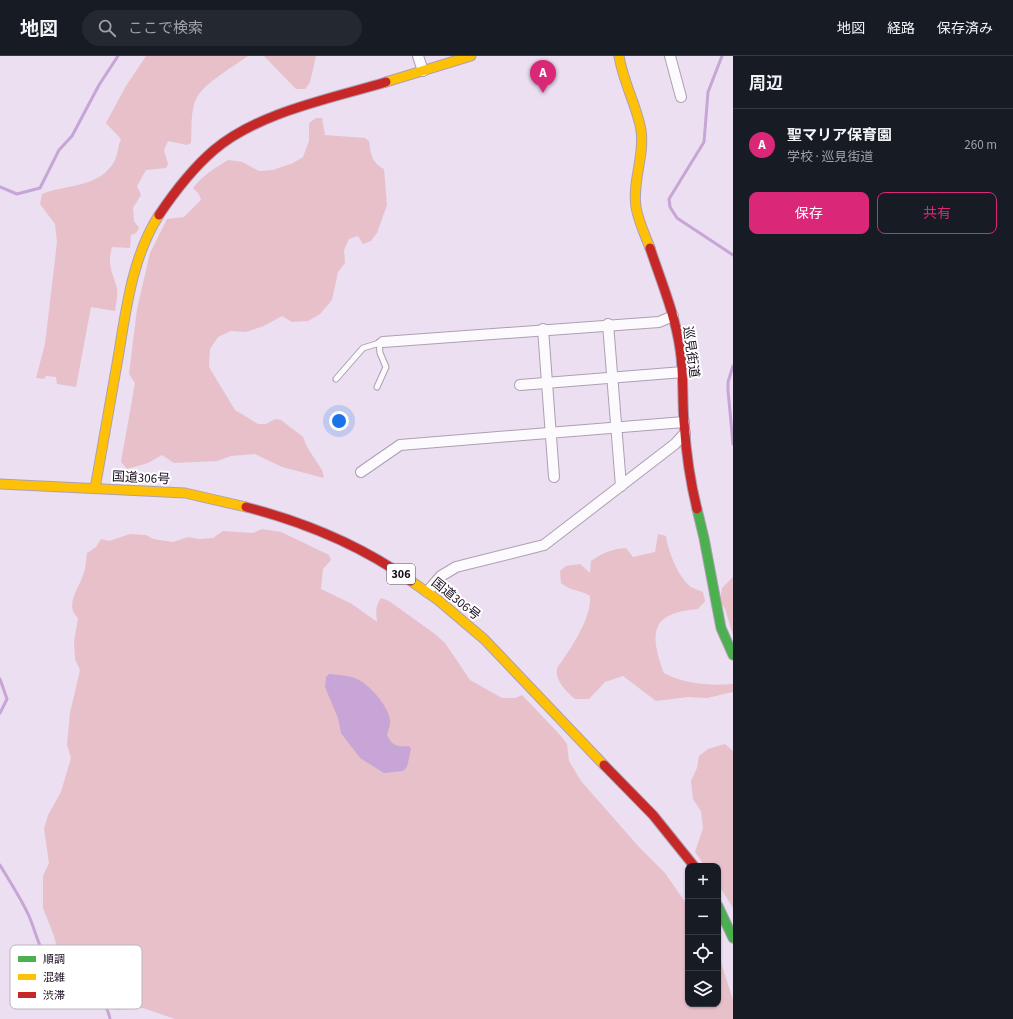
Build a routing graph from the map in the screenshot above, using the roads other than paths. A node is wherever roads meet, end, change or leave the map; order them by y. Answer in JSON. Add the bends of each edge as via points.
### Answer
{"nodes":[{"id":1,"x":418,"y":56,"type":"edge"},
{"id":2,"x":471,"y":56,"type":"edge"},
{"id":3,"x":619,"y":56,"type":"edge"},
{"id":4,"x":670,"y":56,"type":"edge"},
{"id":5,"x":452,"y":59,"type":"edge"},
{"id":6,"x":423,"y":71,"type":"junction"},
{"id":7,"x":682,"y":97,"type":"dead end"},
{"id":8,"x":673,"y":316,"type":"junction"},
{"id":9,"x":608,"y":324,"type":"junction"},
{"id":10,"x":543,"y":329,"type":"junction"},
{"id":11,"x":381,"y":342,"type":"junction"},
{"id":12,"x":683,"y":372,"type":"junction"},
{"id":13,"x":612,"y":377,"type":"junction"},
{"id":14,"x":336,"y":379,"type":"dead end"},
{"id":15,"x":547,"y":382,"type":"junction"},
{"id":16,"x":520,"y":385,"type":"dead end"},
{"id":17,"x":377,"y":387,"type":"dead end"},
{"id":18,"x":684,"y":422,"type":"junction"},
{"id":19,"x":616,"y":428,"type":"junction"},
{"id":20,"x":551,"y":433,"type":"junction"},
{"id":21,"x":686,"y":433,"type":"junction"},
{"id":22,"x":361,"y":472,"type":"dead end"},
{"id":23,"x":554,"y":477,"type":"dead end"},
{"id":24,"x":1,"y":484,"type":"edge"},
{"id":25,"x":621,"y":486,"type":"junction"},
{"id":26,"x":95,"y":488,"type":"junction"},
{"id":27,"x":427,"y":592,"type":"junction"},
{"id":28,"x":733,"y":655,"type":"edge"},
{"id":29,"x":692,"y":863,"type":"edge"},
{"id":30,"x":721,"y":912,"type":"edge"},
{"id":31,"x":733,"y":938,"type":"edge"}],
"edges":[{"from":1,"to":6,"type":"street"},
{"from":2,"to":5,"type":"main road"},
{"from":3,"to":8,"type":"main road","name":"巡見街道","via":[[621,70],[641,129],[642,153],[636,207]]},
{"from":4,"to":7,"type":"street"},
{"from":5,"to":6,"type":"main road"},
{"from":6,"to":26,"type":"main road","via":[[261,122],[214,150],[180,184],[151,228],[135,271]]},
{"from":8,"to":9,"type":"street","via":[[659,322]]},
{"from":8,"to":12,"type":"main road","name":"巡見街道"},
{"from":9,"to":10,"type":"street"},
{"from":9,"to":13,"type":"street"},
{"from":10,"to":11,"type":"street"},
{"from":10,"to":15,"type":"street"},
{"from":11,"to":14,"type":"lane","via":[[363,348]]},
{"from":11,"to":17,"type":"lane","via":[[380,353],[386,367]]},
{"from":12,"to":13,"type":"street"},
{"from":12,"to":18,"type":"main road","name":"巡見街道"},
{"from":13,"to":15,"type":"street"},
{"from":13,"to":19,"type":"street"},
{"from":15,"to":16,"type":"street"},
{"from":15,"to":20,"type":"street"},
{"from":18,"to":19,"type":"street"},
{"from":18,"to":21,"type":"main road","name":"巡見街道"},
{"from":19,"to":20,"type":"street"},
{"from":19,"to":25,"type":"street"},
{"from":20,"to":22,"type":"street","via":[[400,445]]},
{"from":20,"to":23,"type":"street"},
{"from":21,"to":25,"type":"street"},
{"from":21,"to":28,"type":"main road","name":"巡見街道","via":[[691,487],[704,538],[718,616]]},
{"from":24,"to":26,"type":"main road","name":"国道306号","number":"306"},
{"from":25,"to":27,"type":"street","via":[[544,545],[456,568],[441,576]]},
{"from":26,"to":27,"type":"main road","name":"国道306号","number":"306","via":[[185,493],[270,512],[335,537],[378,560]]},
{"from":27,"to":29,"type":"main road","name":"国道306号","number":"306","via":[[492,647],[665,829]]},
{"from":30,"to":31,"type":"main road"}]}
